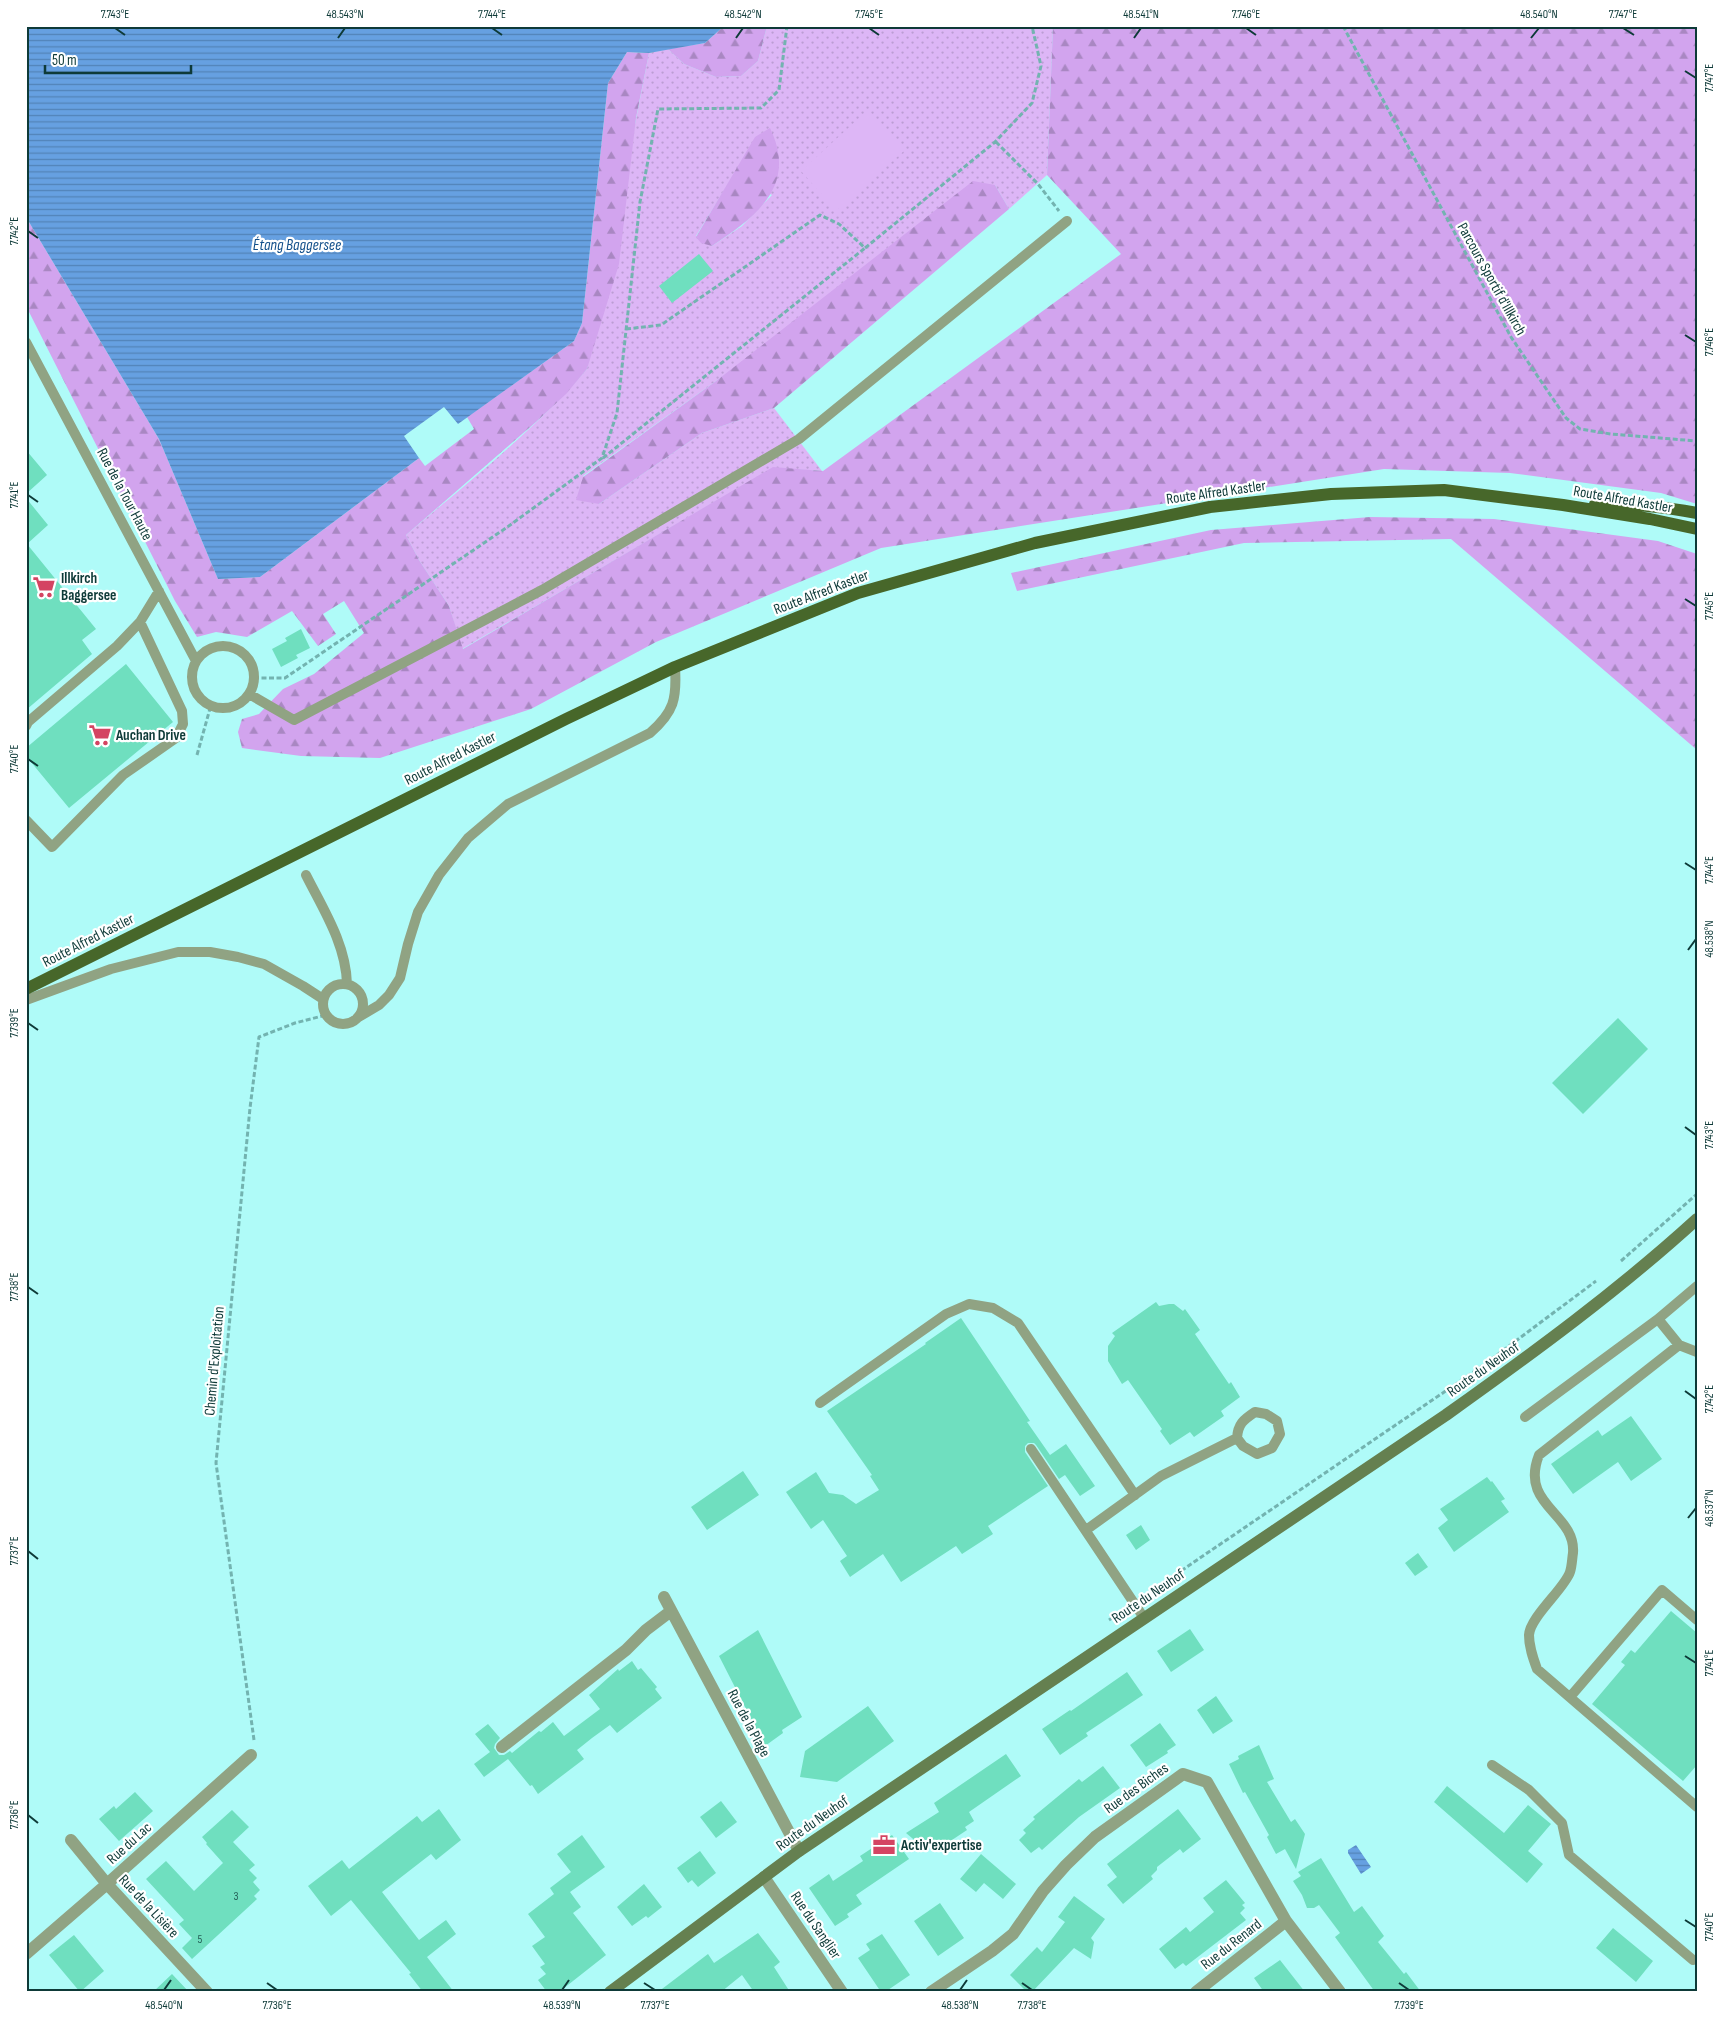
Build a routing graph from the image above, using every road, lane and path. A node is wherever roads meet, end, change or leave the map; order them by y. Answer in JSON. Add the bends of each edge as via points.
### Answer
{"nodes":[{"id":1,"x":787,"y":26,"type":"edge"},
{"id":2,"x":1032,"y":26,"type":"edge"},
{"id":3,"x":1343,"y":26,"type":"edge"},
{"id":4,"x":996,"y":142,"type":"junction"},
{"id":5,"x":1067,"y":221,"type":"joint"},
{"id":6,"x":865,"y":248,"type":"junction"},
{"id":7,"x":626,"y":329,"type":"junction"},
{"id":8,"x":26,"y":342,"type":"edge"},
{"id":9,"x":1697,"y":441,"type":"edge"},
{"id":10,"x":602,"y":458,"type":"junction"},
{"id":11,"x":1563,"y":505,"type":"junction"},
{"id":12,"x":1697,"y":513,"type":"edge"},
{"id":13,"x":1697,"y":529,"type":"edge"},
{"id":14,"x":159,"y":591,"type":"junction"},
{"id":15,"x":140,"y":622,"type":"junction"},
{"id":16,"x":196,"y":661,"type":"junction"},
{"id":17,"x":675,"y":667,"type":"junction"},
{"id":18,"x":254,"y":678,"type":"junction"},
{"id":19,"x":249,"y":694,"type":"junction"},
{"id":20,"x":211,"y":706,"type":"junction"},
{"id":21,"x":26,"y":726,"type":"edge"},
{"id":22,"x":197,"y":755,"type":"dead end"},
{"id":23,"x":26,"y":820,"type":"edge"},
{"id":24,"x":306,"y":875,"type":"dead end"},
{"id":25,"x":347,"y":984,"type":"junction"},
{"id":26,"x":26,"y":989,"type":"edge"},
{"id":27,"x":26,"y":1000,"type":"edge"},
{"id":28,"x":323,"y":1000,"type":"junction"},
{"id":29,"x":326,"y":1015,"type":"junction"},
{"id":30,"x":357,"y":1018,"type":"junction"},
{"id":31,"x":1697,"y":1194,"type":"edge"},
{"id":32,"x":1697,"y":1219,"type":"edge"},
{"id":33,"x":1618,"y":1263,"type":"dead end"},
{"id":34,"x":1604,"y":1275,"type":"dead end"},
{"id":35,"x":1697,"y":1286,"type":"edge"},
{"id":36,"x":1658,"y":1319,"type":"junction"},
{"id":37,"x":1679,"y":1345,"type":"junction"},
{"id":38,"x":1697,"y":1352,"type":"edge"},
{"id":39,"x":820,"y":1403,"type":"dead end"},
{"id":40,"x":1525,"y":1416,"type":"dead end"},
{"id":41,"x":1237,"y":1438,"type":"junction"},
{"id":42,"x":1031,"y":1449,"type":"dead end"},
{"id":43,"x":1135,"y":1495,"type":"junction"},
{"id":44,"x":1086,"y":1530,"type":"junction"},
{"id":45,"x":664,"y":1597,"type":"dead end"},
{"id":46,"x":1135,"y":1603,"type":"junction"},
{"id":47,"x":671,"y":1611,"type":"junction"},
{"id":48,"x":1144,"y":1618,"type":"junction"},
{"id":49,"x":1697,"y":1620,"type":"edge"},
{"id":50,"x":1108,"y":1622,"type":"dead end"},
{"id":51,"x":1570,"y":1697,"type":"junction"},
{"id":52,"x":502,"y":1747,"type":"dead end"},
{"id":53,"x":252,"y":1756,"type":"joint"},
{"id":54,"x":1492,"y":1765,"type":"dead end"},
{"id":55,"x":1697,"y":1807,"type":"edge"},
{"id":56,"x":71,"y":1840,"type":"dead end"},
{"id":57,"x":799,"y":1851,"type":"junction"},
{"id":58,"x":764,"y":1877,"type":"junction"},
{"id":59,"x":108,"y":1884,"type":"junction"},
{"id":60,"x":1286,"y":1922,"type":"junction"},
{"id":61,"x":26,"y":1954,"type":"edge"},
{"id":62,"x":1693,"y":1960,"type":"dead end"},
{"id":63,"x":207,"y":1992,"type":"edge"},
{"id":64,"x":610,"y":1992,"type":"edge"},
{"id":65,"x":842,"y":1992,"type":"edge"},
{"id":66,"x":931,"y":1992,"type":"edge"},
{"id":67,"x":1196,"y":1992,"type":"edge"},
{"id":68,"x":1340,"y":1992,"type":"edge"}],
"edges":[{"from":1,"to":7,"type":"path","via":[[779,90],[761,108],[658,109],[640,202]]},
{"from":2,"to":4,"type":"path","via":[[1041,66],[1032,103]]},
{"from":3,"to":9,"type":"path","name":"Parcours Sportif d'Illkirch","via":[[1511,337],[1566,418],[1580,429]]},
{"from":4,"to":5,"type":"path","via":[[1038,184]]},
{"from":4,"to":6,"type":"path"},
{"from":5,"to":19,"type":"lane","via":[[799,439],[542,590],[294,720]]},
{"from":6,"to":7,"type":"path","via":[[839,224],[820,215],[661,325]]},
{"from":6,"to":10,"type":"path"},
{"from":7,"to":10,"type":"path","via":[[617,413]]},
{"from":8,"to":14,"type":"lane","name":"Rue de la Tour Haute"},
{"from":10,"to":18,"type":"path","via":[[506,528],[285,678]]},
{"from":11,"to":12,"type":"main road","via":[[1614,503]]},
{"from":11,"to":13,"type":"main road","name":"Route Alfred Kastler","via":[[1650,518]]},
{"from":11,"to":17,"type":"main road","name":"Route Alfred Kastler","via":[[1444,490],[1331,494],[1210,507],[1035,543],[858,593]]},
{"from":14,"to":15,"type":"lane"},
{"from":14,"to":16,"type":"lane","name":"Rue de la Tour Haute"},
{"from":15,"to":21,"type":"lane"},
{"from":15,"to":23,"type":"lane","via":[[182,711],[183,724],[176,738],[123,775],[52,847]]},
{"from":16,"to":18,"type":"lane","via":[[212,648],[232,646],[249,659]]},
{"from":16,"to":20,"type":"lane","via":[[192,681],[202,700]]},
{"from":17,"to":26,"type":"main road","name":"Route Alfred Kastler"},
{"from":17,"to":30,"type":"lane","via":[[676,690],[672,708],[650,733],[508,804],[468,838],[418,912],[400,978],[379,1005]]},
{"from":18,"to":19,"type":"lane"},
{"from":19,"to":20,"type":"lane","via":[[232,707]]},
{"from":20,"to":22,"type":"path"},
{"from":24,"to":25,"type":"lane","via":[[339,940]]},
{"from":25,"to":28,"type":"lane","via":[[329,988]]},
{"from":25,"to":30,"type":"lane","via":[[358,990],[363,1001]]},
{"from":27,"to":28,"type":"lane","via":[[111,969],[178,952],[210,952],[264,964]]},
{"from":28,"to":29,"type":"lane"},
{"from":29,"to":30,"type":"lane","via":[[341,1024]]},
{"from":29,"to":53,"type":"path","name":"Chemin d'Exploitation","via":[[295,1022],[259,1037],[248,1128],[216,1463],[254,1741]]},
{"from":31,"to":33,"type":"path"},
{"from":32,"to":48,"type":"street","name":"Route du Neuhof","via":[[1626,1282],[1535,1352]]},
{"from":34,"to":46,"type":"path","via":[[1481,1367]]},
{"from":35,"to":36,"type":"lane"},
{"from":36,"to":37,"type":"lane"},
{"from":36,"to":40,"type":"lane"},
{"from":37,"to":38,"type":"lane"},
{"from":37,"to":51,"type":"lane","via":[[1539,1455],[1535,1467],[1534,1483],[1568,1532],[1573,1551],[1570,1573],[1544,1606],[1529,1633],[1530,1648],[1537,1668]]},
{"from":39,"to":43,"type":"lane","via":[[946,1314],[969,1304],[993,1308],[1018,1323]]},
{"from":41,"to":41,"type":"lane","via":[[1257,1454],[1272,1448],[1280,1434],[1277,1421],[1255,1412],[1242,1420]]},
{"from":41,"to":43,"type":"lane","via":[[1162,1476]]},
{"from":42,"to":44,"type":"lane"},
{"from":43,"to":44,"type":"lane"},
{"from":44,"to":46,"type":"lane"},
{"from":45,"to":47,"type":"street","name":"Rue de la Plage"},
{"from":46,"to":48,"type":"lane"},
{"from":46,"to":50,"type":"path"},
{"from":47,"to":52,"type":"street"},
{"from":47,"to":57,"type":"street","name":"Rue de la Plage"},
{"from":48,"to":57,"type":"street","name":"Route du Neuhof"},
{"from":49,"to":51,"type":"lane","via":[[1662,1590]]},
{"from":51,"to":55,"type":"lane"},
{"from":53,"to":59,"type":"street","name":"Rue du Lac"},
{"from":54,"to":62,"type":"lane","via":[[1529,1790],[1562,1823],[1569,1855]]},
{"from":56,"to":59,"type":"street","name":"Rue de la Lisière"},
{"from":57,"to":58,"type":"street","name":"Route du Neuhof"},
{"from":58,"to":64,"type":"street","name":"Route du Neuhof"},
{"from":58,"to":65,"type":"street","name":"Rue du Sanglier"},
{"from":59,"to":61,"type":"street","name":"Rue du Lac"},
{"from":59,"to":63,"type":"street","name":"Rue de la Lisière"},
{"from":60,"to":66,"type":"street","name":"Rue des Biches","via":[[1207,1782],[1182,1774],[1095,1837],[1066,1865],[1012,1934]]},
{"from":60,"to":67,"type":"street","name":"Rue du Renard"},
{"from":60,"to":68,"type":"street","name":"Rue des Biches"}]}
